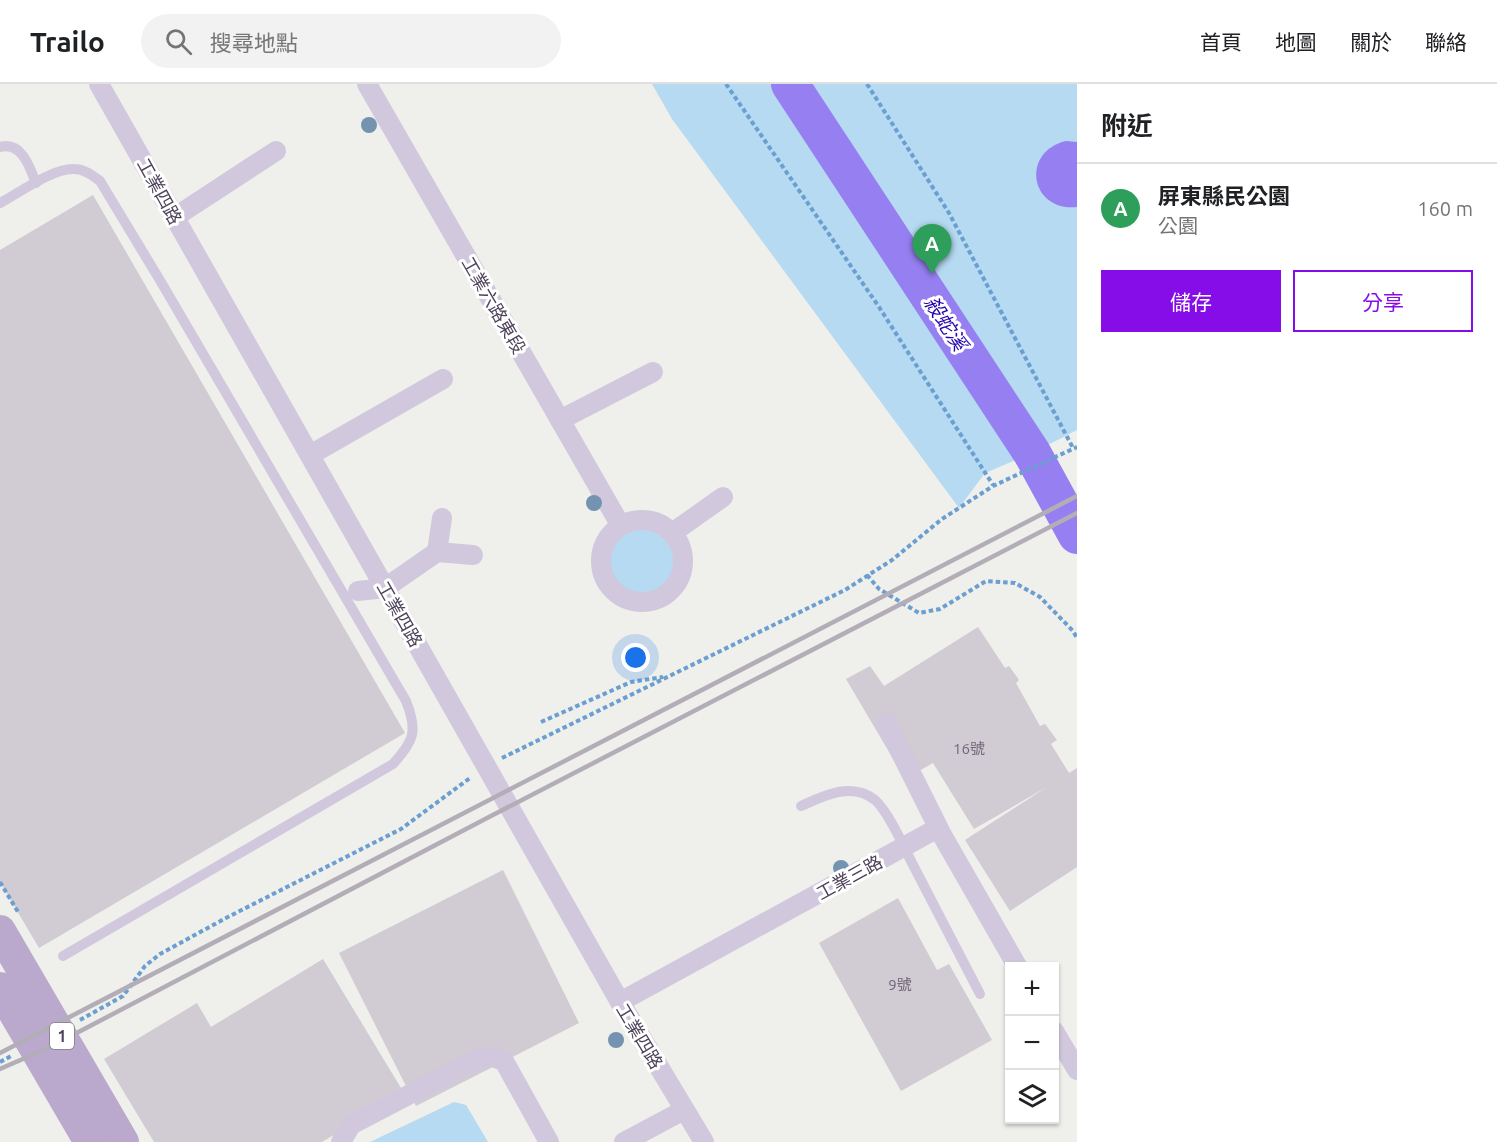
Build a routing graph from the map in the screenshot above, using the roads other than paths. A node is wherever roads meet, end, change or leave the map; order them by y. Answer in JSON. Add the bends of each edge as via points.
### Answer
{"nodes":[{"id":1,"x":99,"y":84,"type":"edge"},
{"id":2,"x":367,"y":84,"type":"edge"},
{"id":3,"x":0,"y":147,"type":"edge"},
{"id":4,"x":276,"y":151,"type":"dead end"},
{"id":5,"x":36,"y":183,"type":"junction"},
{"id":6,"x":0,"y":203,"type":"edge"},
{"id":7,"x":175,"y":217,"type":"junction"},
{"id":8,"x":653,"y":372,"type":"dead end"},
{"id":9,"x":443,"y":379,"type":"dead end"},
{"id":10,"x":560,"y":420,"type":"junction"},
{"id":11,"x":310,"y":455,"type":"junction"},
{"id":12,"x":723,"y":497,"type":"dead end"},
{"id":13,"x":442,"y":518,"type":"dead end"},
{"id":14,"x":621,"y":526,"type":"junction"},
{"id":15,"x":672,"y":533,"type":"junction"},
{"id":16,"x":437,"y":552,"type":"junction"},
{"id":17,"x":473,"y":555,"type":"dead end"},
{"id":18,"x":385,"y":588,"type":"junction"},
{"id":19,"x":358,"y":591,"type":"dead end"},
{"id":20,"x":886,"y":723,"type":"dead end"},
{"id":21,"x":801,"y":806,"type":"dead end"},
{"id":22,"x":939,"y":830,"type":"junction"},
{"id":23,"x":904,"y":847,"type":"junction"},
{"id":24,"x":0,"y":931,"type":"edge"},
{"id":25,"x":63,"y":956,"type":"dead end"},
{"id":26,"x":1015,"y":962,"type":"edge"},
{"id":27,"x":0,"y":988,"type":"edge"},
{"id":28,"x":980,"y":994,"type":"dead end"},
{"id":29,"x":620,"y":1002,"type":"junction"},
{"id":30,"x":1059,"y":1039,"type":"edge"},
{"id":31,"x":1077,"y":1070,"type":"edge"},
{"id":32,"x":684,"y":1110,"type":"junction"},
{"id":33,"x":90,"y":1142,"type":"edge"},
{"id":34,"x":123,"y":1142,"type":"edge"},
{"id":35,"x":341,"y":1142,"type":"edge"},
{"id":36,"x":549,"y":1142,"type":"edge"},
{"id":37,"x":624,"y":1142,"type":"edge"},
{"id":38,"x":704,"y":1142,"type":"edge"}],
"edges":[{"from":1,"to":7,"type":"street","name":"工業四路"},
{"from":2,"to":10,"type":"street","name":"工業六路東段"},
{"from":3,"to":5,"type":"lane","via":[[13,146],[26,158]]},
{"from":4,"to":7,"type":"street"},
{"from":5,"to":6,"type":"lane"},
{"from":5,"to":25,"type":"lane","via":[[75,168],[100,181],[406,701],[413,720],[412,737],[393,764]]},
{"from":7,"to":11,"type":"street","name":"工業四路"},
{"from":8,"to":10,"type":"street"},
{"from":9,"to":11,"type":"street"},
{"from":10,"to":14,"type":"street","name":"工業六路東段"},
{"from":11,"to":18,"type":"street","name":"工業四路"},
{"from":12,"to":15,"type":"street"},
{"from":13,"to":16,"type":"street"},
{"from":14,"to":15,"type":"street","via":[[636,520],[649,521]]},
{"from":14,"to":15,"type":"street","via":[[606,542],[602,567],[615,592],[640,602],[666,594],[681,572],[681,551]]},
{"from":16,"to":17,"type":"street"},
{"from":16,"to":18,"type":"street"},
{"from":18,"to":19,"type":"street"},
{"from":18,"to":29,"type":"street","name":"工業四路"},
{"from":20,"to":22,"type":"street"},
{"from":21,"to":23,"type":"lane","via":[[832,792],[865,795],[883,810]]},
{"from":22,"to":23,"type":"street","name":"工業三路"},
{"from":22,"to":26,"type":"street"},
{"from":23,"to":28,"type":"lane"},
{"from":23,"to":29,"type":"street","name":"工業三路"},
{"from":24,"to":34,"type":"main road","number":"1"},
{"from":27,"to":33,"type":"main road","number":"1"},
{"from":29,"to":32,"type":"street","name":"工業四路"},
{"from":30,"to":31,"type":"street"},
{"from":32,"to":37,"type":"street"},
{"from":32,"to":38,"type":"street","name":"工業四路"},
{"from":35,"to":36,"type":"street","via":[[351,1125],[477,1059],[492,1057],[504,1061]]}]}
